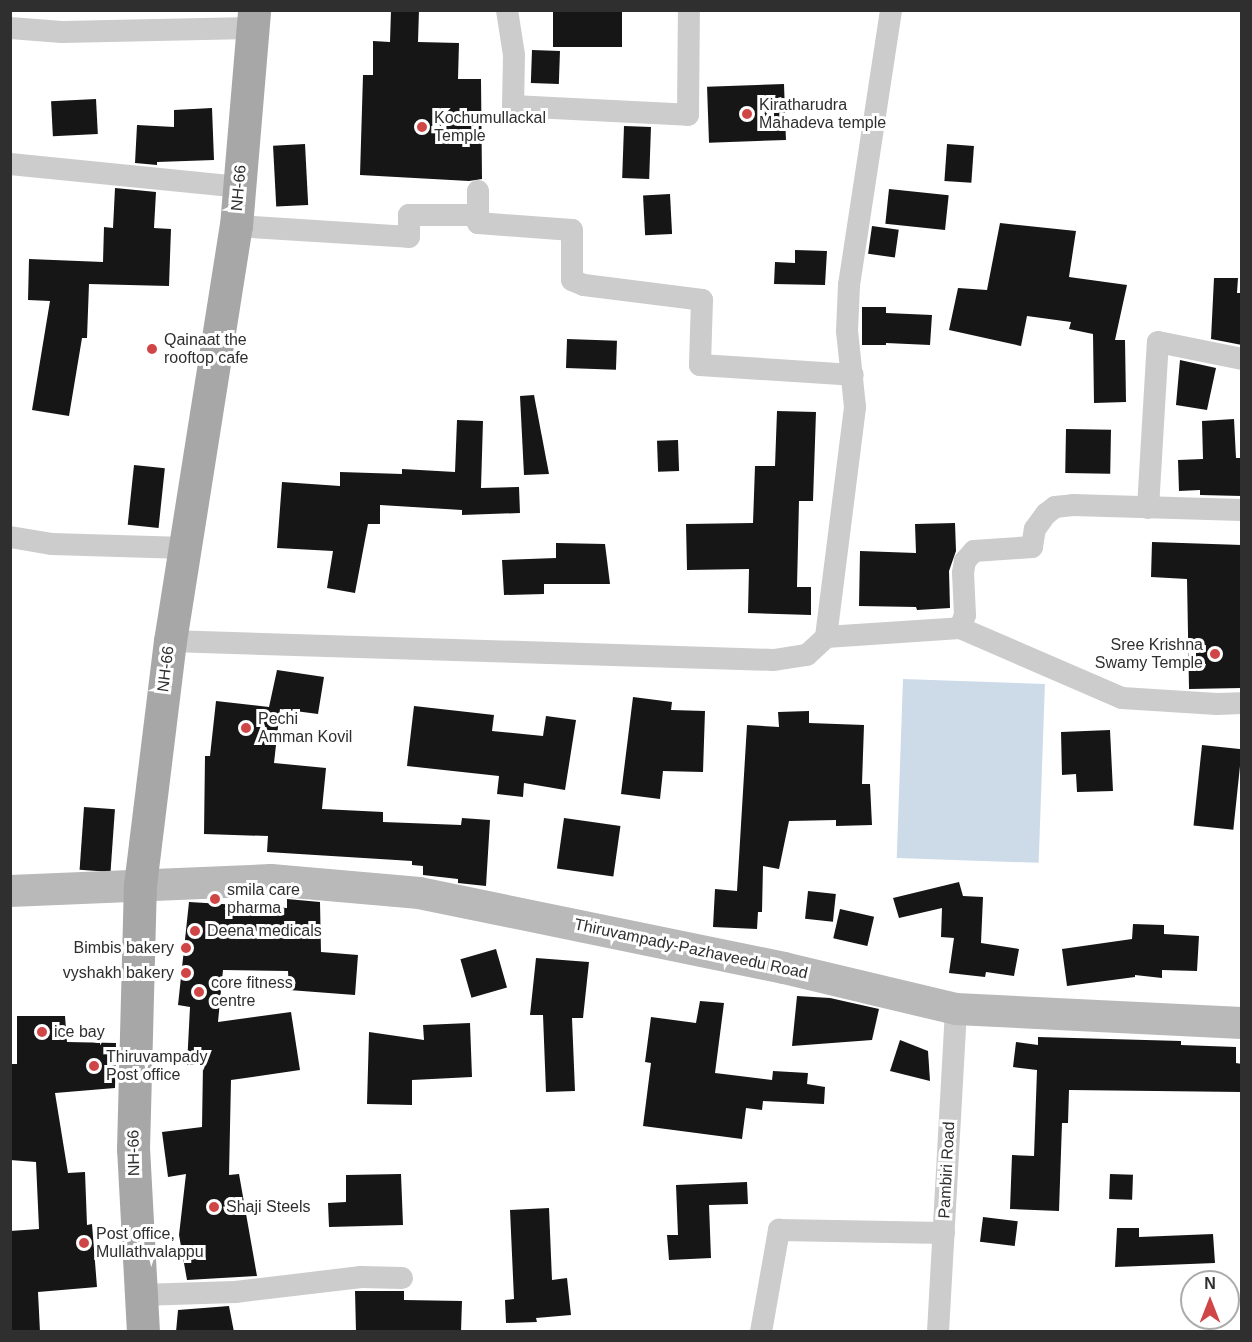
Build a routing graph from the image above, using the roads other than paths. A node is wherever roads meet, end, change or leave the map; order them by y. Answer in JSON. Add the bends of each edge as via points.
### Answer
{"nodes":[{"id":1,"x":507,"y":10,"type":"edge"},
{"id":2,"x":689,"y":10,"type":"edge"},
{"id":3,"x":891,"y":10,"type":"edge"},
{"id":4,"x":253,"y":19,"type":"edge"},
{"id":5,"x":10,"y":28,"type":"edge"},
{"id":6,"x":10,"y":164,"type":"edge"},
{"id":7,"x":239,"y":187,"type":"junction"},
{"id":8,"x":478,"y":191,"type":"dead end"},
{"id":9,"x":478,"y":215,"type":"junction"},
{"id":10,"x":236,"y":226,"type":"junction"},
{"id":11,"x":1242,"y":359,"type":"edge"},
{"id":12,"x":853,"y":375,"type":"junction"},
{"id":13,"x":1148,"y":508,"type":"junction"},
{"id":14,"x":1242,"y":510,"type":"edge"},
{"id":15,"x":10,"y":537,"type":"edge"},
{"id":16,"x":185,"y":548,"type":"junction"},
{"id":17,"x":960,"y":628,"type":"junction"},
{"id":18,"x":826,"y":637,"type":"junction"},
{"id":19,"x":170,"y":641,"type":"junction"},
{"id":20,"x":1242,"y":703,"type":"edge"},
{"id":21,"x":140,"y":885,"type":"junction"},
{"id":22,"x":10,"y":891,"type":"edge"},
{"id":23,"x":956,"y":1009,"type":"junction"},
{"id":24,"x":1242,"y":1023,"type":"edge"},
{"id":25,"x":944,"y":1233,"type":"junction"},
{"id":26,"x":402,"y":1278,"type":"dead end"},
{"id":27,"x":140,"y":1295,"type":"junction"},
{"id":28,"x":143,"y":1332,"type":"edge"},
{"id":29,"x":761,"y":1332,"type":"edge"},
{"id":30,"x":938,"y":1332,"type":"edge"}],
"edges":[{"from":1,"to":2,"type":"street","via":[[514,55],[513,105],[688,115]]},
{"from":3,"to":12,"type":"street","via":[[849,285],[847,332]]},
{"from":4,"to":5,"type":"street","via":[[62,32]]},
{"from":4,"to":7,"type":"main road","name":"NH-66"},
{"from":6,"to":7,"type":"street"},
{"from":7,"to":10,"type":"main road","name":"NH-66"},
{"from":8,"to":9,"type":"street"},
{"from":9,"to":10,"type":"street","via":[[409,215],[409,237]]},
{"from":9,"to":12,"type":"street","via":[[478,223],[572,230],[572,280],[584,285],[702,300],[700,365]]},
{"from":10,"to":16,"type":"main road","name":"NH-66"},
{"from":11,"to":13,"type":"street","via":[[1158,342]]},
{"from":12,"to":18,"type":"street","via":[[855,407]]},
{"from":13,"to":14,"type":"street"},
{"from":13,"to":17,"type":"street","via":[[1055,507],[1035,529],[1032,547],[974,551],[965,561],[964,615]]},
{"from":15,"to":16,"type":"street","via":[[52,544]]},
{"from":16,"to":19,"type":"main road","name":"NH-66"},
{"from":17,"to":18,"type":"street"},
{"from":17,"to":20,"type":"street","via":[[1122,698]]},
{"from":18,"to":19,"type":"street","via":[[807,655],[774,660]]},
{"from":19,"to":21,"type":"main road","name":"NH-66"},
{"from":21,"to":22,"type":"main road","name":"Thiruvampady-Pazhaveedu Road"},
{"from":21,"to":23,"type":"main road","name":"Thiruvampady-Pazhaveedu Road","via":[[271,880],[419,893],[772,966]]},
{"from":21,"to":27,"type":"main road","name":"NH-66","via":[[133,1149]]},
{"from":23,"to":24,"type":"main road","name":"Thiruvampady-Pazhaveedu Road"},
{"from":23,"to":25,"type":"street","name":"Pambiri Road"},
{"from":25,"to":29,"type":"street","via":[[779,1230]]},
{"from":25,"to":30,"type":"street","name":"Pambiri Road"},
{"from":26,"to":27,"type":"street","via":[[361,1277],[235,1292]]},
{"from":27,"to":28,"type":"main road","name":"NH-66"}]}
